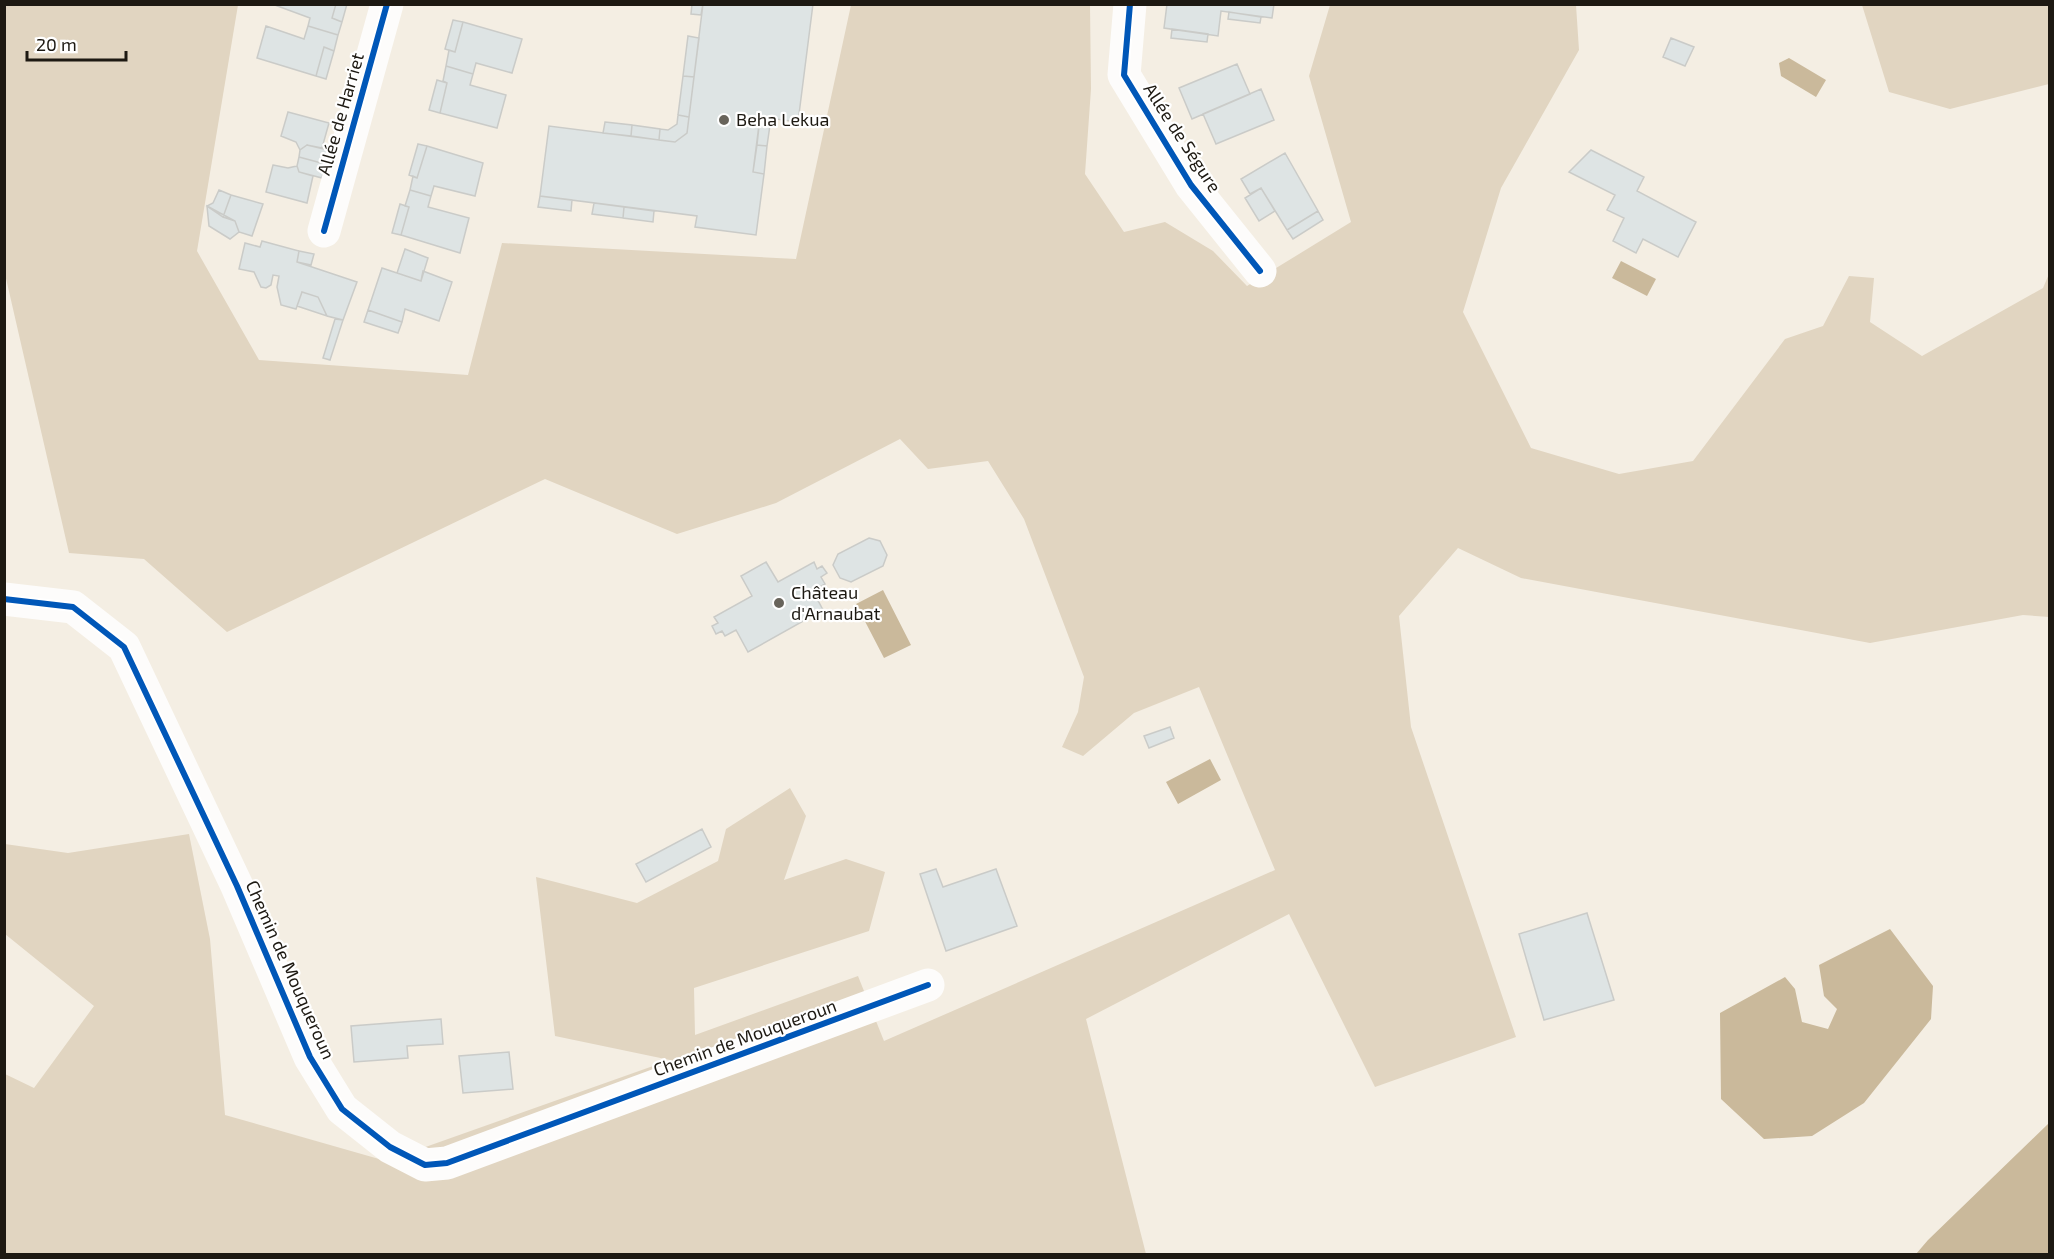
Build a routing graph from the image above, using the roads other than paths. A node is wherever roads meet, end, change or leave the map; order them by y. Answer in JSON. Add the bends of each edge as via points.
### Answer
{"nodes":[{"id":1,"x":387,"y":4,"type":"edge"},
{"id":2,"x":1130,"y":4,"type":"edge"},
{"id":3,"x":324,"y":231,"type":"dead end"},
{"id":4,"x":1260,"y":271,"type":"dead end"},
{"id":5,"x":4,"y":599,"type":"edge"},
{"id":6,"x":928,"y":985,"type":"dead end"}],
"edges":[{"from":1,"to":3,"type":"street","name":"Allée de Harriet"},
{"from":2,"to":4,"type":"street","name":"Allée de Ségure","via":[[1124,75],[1191,185]]},
{"from":5,"to":6,"type":"street","name":"Chemin de Mouqueroun","via":[[73,607],[124,647],[237,886],[310,1057],[342,1109],[390,1147],[424,1165],[447,1163]]}]}
